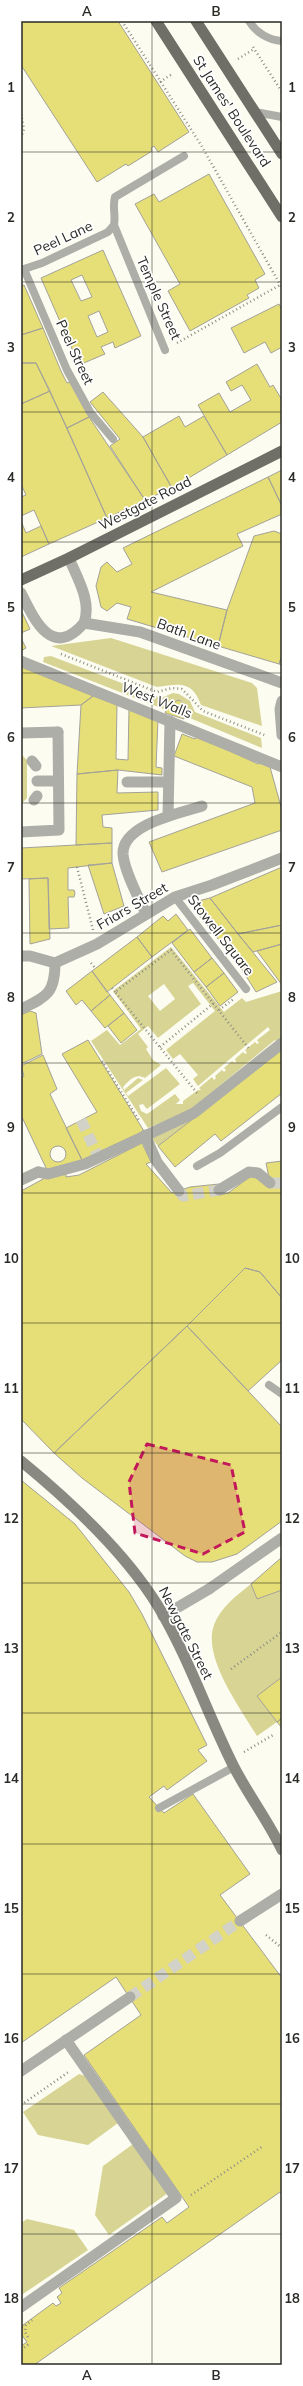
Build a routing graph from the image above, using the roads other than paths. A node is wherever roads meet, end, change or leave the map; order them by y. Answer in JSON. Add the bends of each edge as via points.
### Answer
{"nodes":[{"id":1,"x":156,"y":21,"type":"edge"},
{"id":2,"x":196,"y":21,"type":"edge"},
{"id":3,"x":249,"y":21,"type":"edge"},
{"id":4,"x":282,"y":41,"type":"edge"},
{"id":5,"x":255,"y":112,"type":"junction"},
{"id":6,"x":282,"y":116,"type":"edge"},
{"id":7,"x":282,"y":154,"type":"edge"},
{"id":8,"x":184,"y":156,"type":"dead end"},
{"id":9,"x":282,"y":217,"type":"edge"},
{"id":10,"x":114,"y":225,"type":"junction"},
{"id":11,"x":22,"y":269,"type":"edge"},
{"id":12,"x":165,"y":350,"type":"road end"},
{"id":13,"x":113,"y":439,"type":"dead end"},
{"id":14,"x":282,"y":451,"type":"edge"},
{"id":15,"x":69,"y":558,"type":"junction"},
{"id":16,"x":21,"y":580,"type":"edge"},
{"id":17,"x":21,"y":593,"type":"edge"},
{"id":18,"x":84,"y":623,"type":"junction"},
{"id":19,"x":21,"y":661,"type":"edge"},
{"id":20,"x":282,"y":683,"type":"edge"},
{"id":21,"x":282,"y":701,"type":"edge"},
{"id":22,"x":170,"y":721,"type":"junction"},
{"id":23,"x":21,"y":733,"type":"edge"},
{"id":24,"x":278,"y":737,"type":"edge"},
{"id":25,"x":282,"y":767,"type":"edge"},
{"id":26,"x":37,"y":781,"type":"dead end"},
{"id":27,"x":58,"y":781,"type":"junction"},
{"id":28,"x":127,"y":782,"type":"dead end"},
{"id":29,"x":168,"y":782,"type":"junction"},
{"id":30,"x":202,"y":806,"type":"dead end"},
{"id":31,"x":168,"y":816,"type":"junction"},
{"id":32,"x":21,"y":832,"type":"edge"},
{"id":33,"x":282,"y":858,"type":"edge"},
{"id":34,"x":175,"y":896,"type":"junction"},
{"id":35,"x":146,"y":914,"type":"junction"},
{"id":36,"x":21,"y":956,"type":"edge"},
{"id":37,"x":55,"y":963,"type":"junction"},
{"id":38,"x":246,"y":989,"type":"road end"},
{"id":39,"x":21,"y":1009,"type":"edge"},
{"id":40,"x":282,"y":1043,"type":"edge"},
{"id":41,"x":282,"y":1107,"type":"edge"},
{"id":42,"x":147,"y":1135,"type":"junction"},
{"id":43,"x":197,"y":1166,"type":"dead end"},
{"id":44,"x":21,"y":1180,"type":"edge"},
{"id":45,"x":270,"y":1183,"type":"tunnel mouth"},
{"id":46,"x":219,"y":1190,"type":"tunnel mouth"},
{"id":47,"x":179,"y":1191,"type":"tunnel mouth"},
{"id":48,"x":269,"y":1385,"type":"dead end"},
{"id":49,"x":282,"y":1394,"type":"edge"},
{"id":50,"x":21,"y":1461,"type":"edge"},
{"id":51,"x":282,"y":1538,"type":"edge"},
{"id":52,"x":163,"y":1616,"type":"junction"},
{"id":53,"x":232,"y":1763,"type":"junction"},
{"id":54,"x":159,"y":1808,"type":"dead end"},
{"id":55,"x":282,"y":1850,"type":"edge"},
{"id":56,"x":282,"y":1894,"type":"edge"},
{"id":57,"x":240,"y":1921,"type":"tunnel mouth"},
{"id":58,"x":130,"y":1997,"type":"tunnel mouth"},
{"id":59,"x":66,"y":2040,"type":"junction"},
{"id":60,"x":21,"y":2071,"type":"edge"},
{"id":61,"x":21,"y":2307,"type":"edge"}],
"edges":[{"from":1,"to":9,"type":"main road","name":"St James' Boulevard"},
{"from":2,"to":5,"type":"main road","name":"St James' Boulevard"},
{"from":3,"to":4,"type":"lane","via":[[265,36]]},
{"from":5,"to":6,"type":"lane"},
{"from":5,"to":7,"type":"main road","name":"St James' Boulevard"},
{"from":8,"to":10,"type":"lane","via":[[115,197]]},
{"from":10,"to":11,"type":"lane","name":"Peel Lane","via":[[108,232]]},
{"from":10,"to":12,"type":"lane","name":"Temple Street"},
{"from":11,"to":13,"type":"lane","name":"Peel Street","via":[[67,370],[90,412]]},
{"from":14,"to":15,"type":"main road","name":"Westgate Road"},
{"from":15,"to":16,"type":"main road","name":"Westgate Road"},
{"from":15,"to":18,"type":"street","via":[[87,602]]},
{"from":17,"to":18,"type":"street","via":[[35,623],[50,635],[72,634]]},
{"from":18,"to":20,"type":"street","name":"Bath Lane","via":[[140,632]]},
{"from":19,"to":22,"type":"street","name":"West Walls"},
{"from":21,"to":24,"type":"street"},
{"from":22,"to":25,"type":"street","name":"West Walls"},
{"from":22,"to":29,"type":"street"},
{"from":23,"to":27,"type":"street","via":[[58,732]]},
{"from":26,"to":27,"type":"street"},
{"from":27,"to":32,"type":"street","via":[[59,830]]},
{"from":28,"to":29,"type":"street"},
{"from":29,"to":31,"type":"street"},
{"from":30,"to":31,"type":"street"},
{"from":31,"to":35,"type":"street","via":[[137,830],[125,846],[124,860]]},
{"from":33,"to":34,"type":"street","name":"Friars Street","via":[[212,885]]},
{"from":34,"to":35,"type":"street","name":"Friars Street"},
{"from":34,"to":38,"type":"lane","name":"Stowell Square"},
{"from":35,"to":37,"type":"street","name":"Friars Street","via":[[97,944]]},
{"from":36,"to":37,"type":"street"},
{"from":37,"to":39,"type":"street","via":[[53,986],[50,991]]},
{"from":40,"to":42,"type":"street","via":[[194,1113]]},
{"from":41,"to":43,"type":"lane","via":[[220,1153]]},
{"from":42,"to":44,"type":"street","via":[[85,1164],[48,1174],[38,1172]]},
{"from":42,"to":47,"type":"street","via":[[157,1162]]},
{"from":45,"to":46,"type":"street","via":[[258,1173],[249,1172]]},
{"from":48,"to":49,"type":"lane"},
{"from":50,"to":52,"type":"main road","name":"Newgate Street","via":[[89,1524],[127,1564]]},
{"from":51,"to":52,"type":"street","via":[[209,1589]]},
{"from":52,"to":53,"type":"main road","name":"Newgate Street"},
{"from":53,"to":54,"type":"lane"},
{"from":53,"to":55,"type":"main road","name":"Newgate Street"},
{"from":56,"to":57,"type":"street"},
{"from":58,"to":59,"type":"street"},
{"from":59,"to":60,"type":"street"},
{"from":59,"to":61,"type":"street","via":[[127,2132],[176,2198]]}]}
